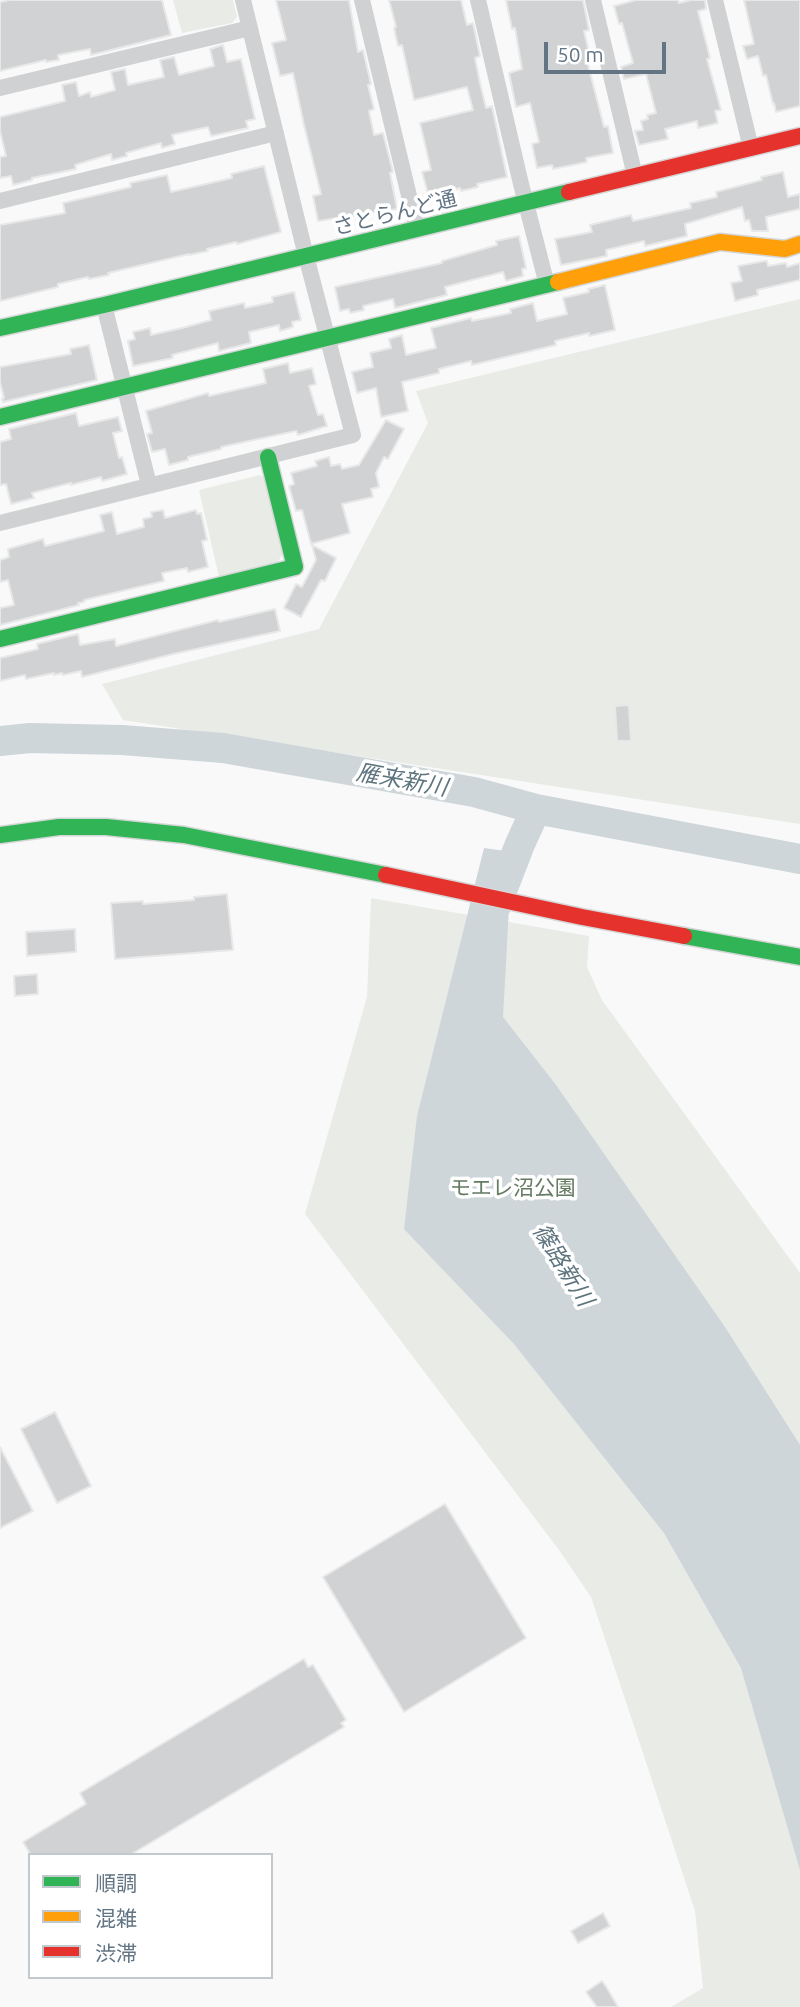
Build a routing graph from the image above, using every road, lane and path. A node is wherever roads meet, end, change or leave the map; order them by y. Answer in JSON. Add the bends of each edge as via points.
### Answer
{"nodes":[{"id":1,"x":243,"y":0,"type":"edge"},
{"id":2,"x":362,"y":0,"type":"edge"},
{"id":3,"x":478,"y":0,"type":"edge"},
{"id":4,"x":593,"y":0,"type":"edge"},
{"id":5,"x":715,"y":0,"type":"edge"},
{"id":6,"x":250,"y":28,"type":"junction"},
{"id":7,"x":0,"y":88,"type":"edge"},
{"id":8,"x":276,"y":133,"type":"junction"},
{"id":9,"x":800,"y":136,"type":"edge"},
{"id":10,"x":751,"y":148,"type":"junction"},
{"id":11,"x":635,"y":176,"type":"junction"},
{"id":12,"x":0,"y":201,"type":"edge"},
{"id":13,"x":526,"y":202,"type":"junction"},
{"id":14,"x":417,"y":229,"type":"junction"},
{"id":15,"x":800,"y":244,"type":"edge"},
{"id":16,"x":306,"y":256,"type":"junction"},
{"id":17,"x":547,"y":285,"type":"junction"},
{"id":18,"x":104,"y":305,"type":"junction"},
{"id":19,"x":0,"y":328,"type":"edge"},
{"id":20,"x":328,"y":339,"type":"junction"},
{"id":21,"x":124,"y":387,"type":"junction"},
{"id":22,"x":0,"y":417,"type":"edge"},
{"id":23,"x":268,"y":457,"type":"junction"},
{"id":24,"x":149,"y":485,"type":"junction"},
{"id":25,"x":0,"y":523,"type":"edge"},
{"id":26,"x":0,"y":639,"type":"edge"},
{"id":27,"x":0,"y":835,"type":"edge"},
{"id":28,"x":800,"y":957,"type":"edge"}],
"edges":[{"from":1,"to":6,"type":"street"},
{"from":2,"to":14,"type":"street"},
{"from":3,"to":13,"type":"street"},
{"from":4,"to":11,"type":"street"},
{"from":5,"to":10,"type":"street"},
{"from":6,"to":7,"type":"street"},
{"from":6,"to":8,"type":"street"},
{"from":8,"to":12,"type":"street"},
{"from":8,"to":16,"type":"street"},
{"from":9,"to":10,"type":"street","name":"さとらんど通"},
{"from":10,"to":11,"type":"street","name":"さとらんど通"},
{"from":11,"to":13,"type":"street","name":"さとらんど通"},
{"from":13,"to":14,"type":"street","name":"さとらんど通"},
{"from":13,"to":17,"type":"street"},
{"from":14,"to":16,"type":"street","name":"さとらんど通"},
{"from":15,"to":17,"type":"street","via":[[785,249],[720,242]]},
{"from":16,"to":18,"type":"street","name":"さとらんど通"},
{"from":16,"to":20,"type":"street"},
{"from":17,"to":20,"type":"street"},
{"from":18,"to":19,"type":"street","name":"さとらんど通"},
{"from":18,"to":21,"type":"street"},
{"from":20,"to":21,"type":"street"},
{"from":20,"to":23,"type":"street","via":[[353,435]]},
{"from":21,"to":22,"type":"street"},
{"from":21,"to":24,"type":"street"},
{"from":23,"to":24,"type":"street"},
{"from":23,"to":26,"type":"street","via":[[295,567]]},
{"from":24,"to":25,"type":"street"},
{"from":27,"to":28,"type":"street","via":[[59,827],[184,835]]}]}
